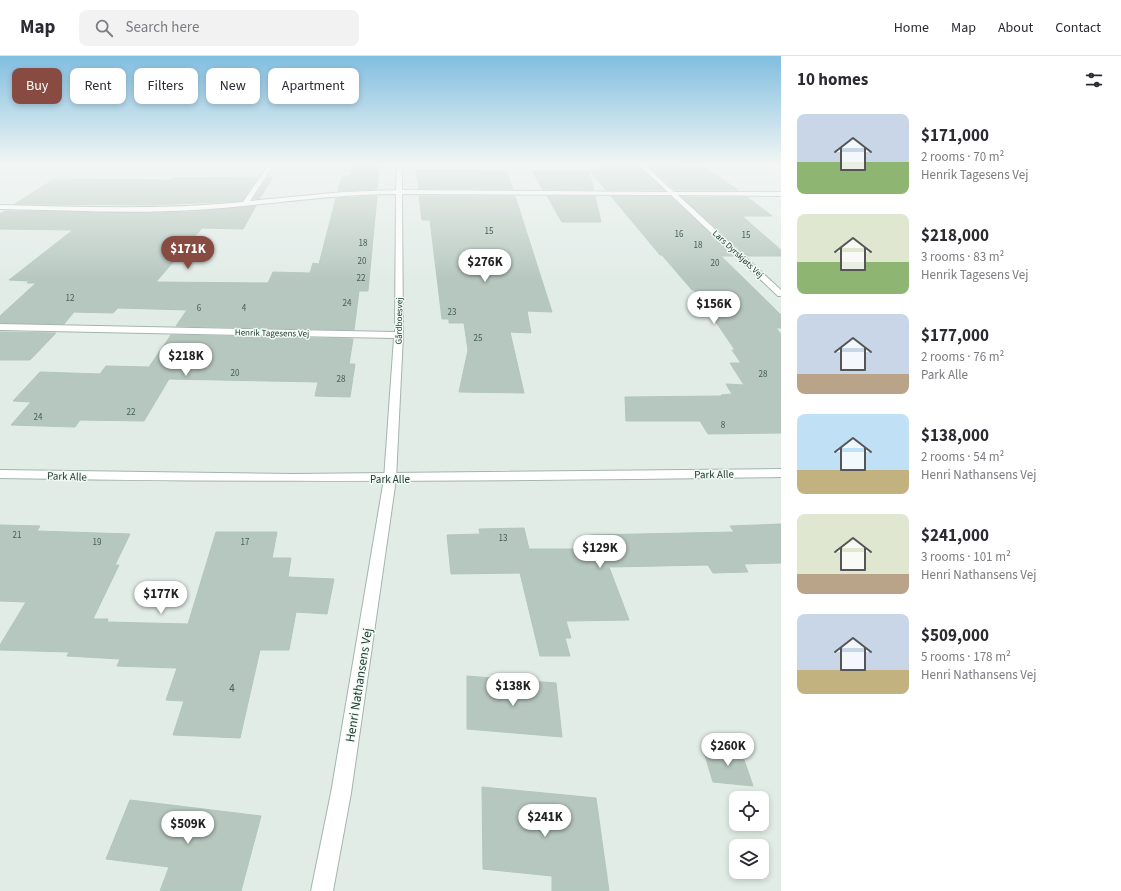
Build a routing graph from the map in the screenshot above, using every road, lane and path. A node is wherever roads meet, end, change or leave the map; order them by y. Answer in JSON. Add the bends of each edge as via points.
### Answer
{"nodes":[{"id":1,"x":253,"y":203,"type":"edge"},
{"id":2,"x":399,"y":203,"type":"edge"},
{"id":3,"x":685,"y":203,"type":"edge"},
{"id":4,"x":245,"y":204,"type":"joint"},
{"id":5,"x":0,"y":207,"type":"edge"},
{"id":6,"x":781,"y":294,"type":"edge"},
{"id":7,"x":0,"y":327,"type":"edge"},
{"id":8,"x":399,"y":335,"type":"junction"},
{"id":9,"x":781,"y":473,"type":"edge"},
{"id":10,"x":0,"y":474,"type":"edge"},
{"id":11,"x":390,"y":479,"type":"junction"},
{"id":12,"x":322,"y":891,"type":"edge"}],
"edges":[{"from":1,"to":4,"type":"street"},
{"from":2,"to":8,"type":"street","name":"Gårdboesvej"},
{"from":3,"to":6,"type":"street","name":"Lars Dyrskjøts Vej"},
{"from":4,"to":5,"type":"street","via":[[148,209]]},
{"from":7,"to":8,"type":"street","name":"Henrik Tagesens Vej"},
{"from":8,"to":11,"type":"street","name":"Gårdboesvej"},
{"from":9,"to":11,"type":"street","name":"Park Alle"},
{"from":10,"to":11,"type":"street","name":"Park Alle"},
{"from":11,"to":12,"type":"street","name":"Henri Nathansens Vej"}]}
